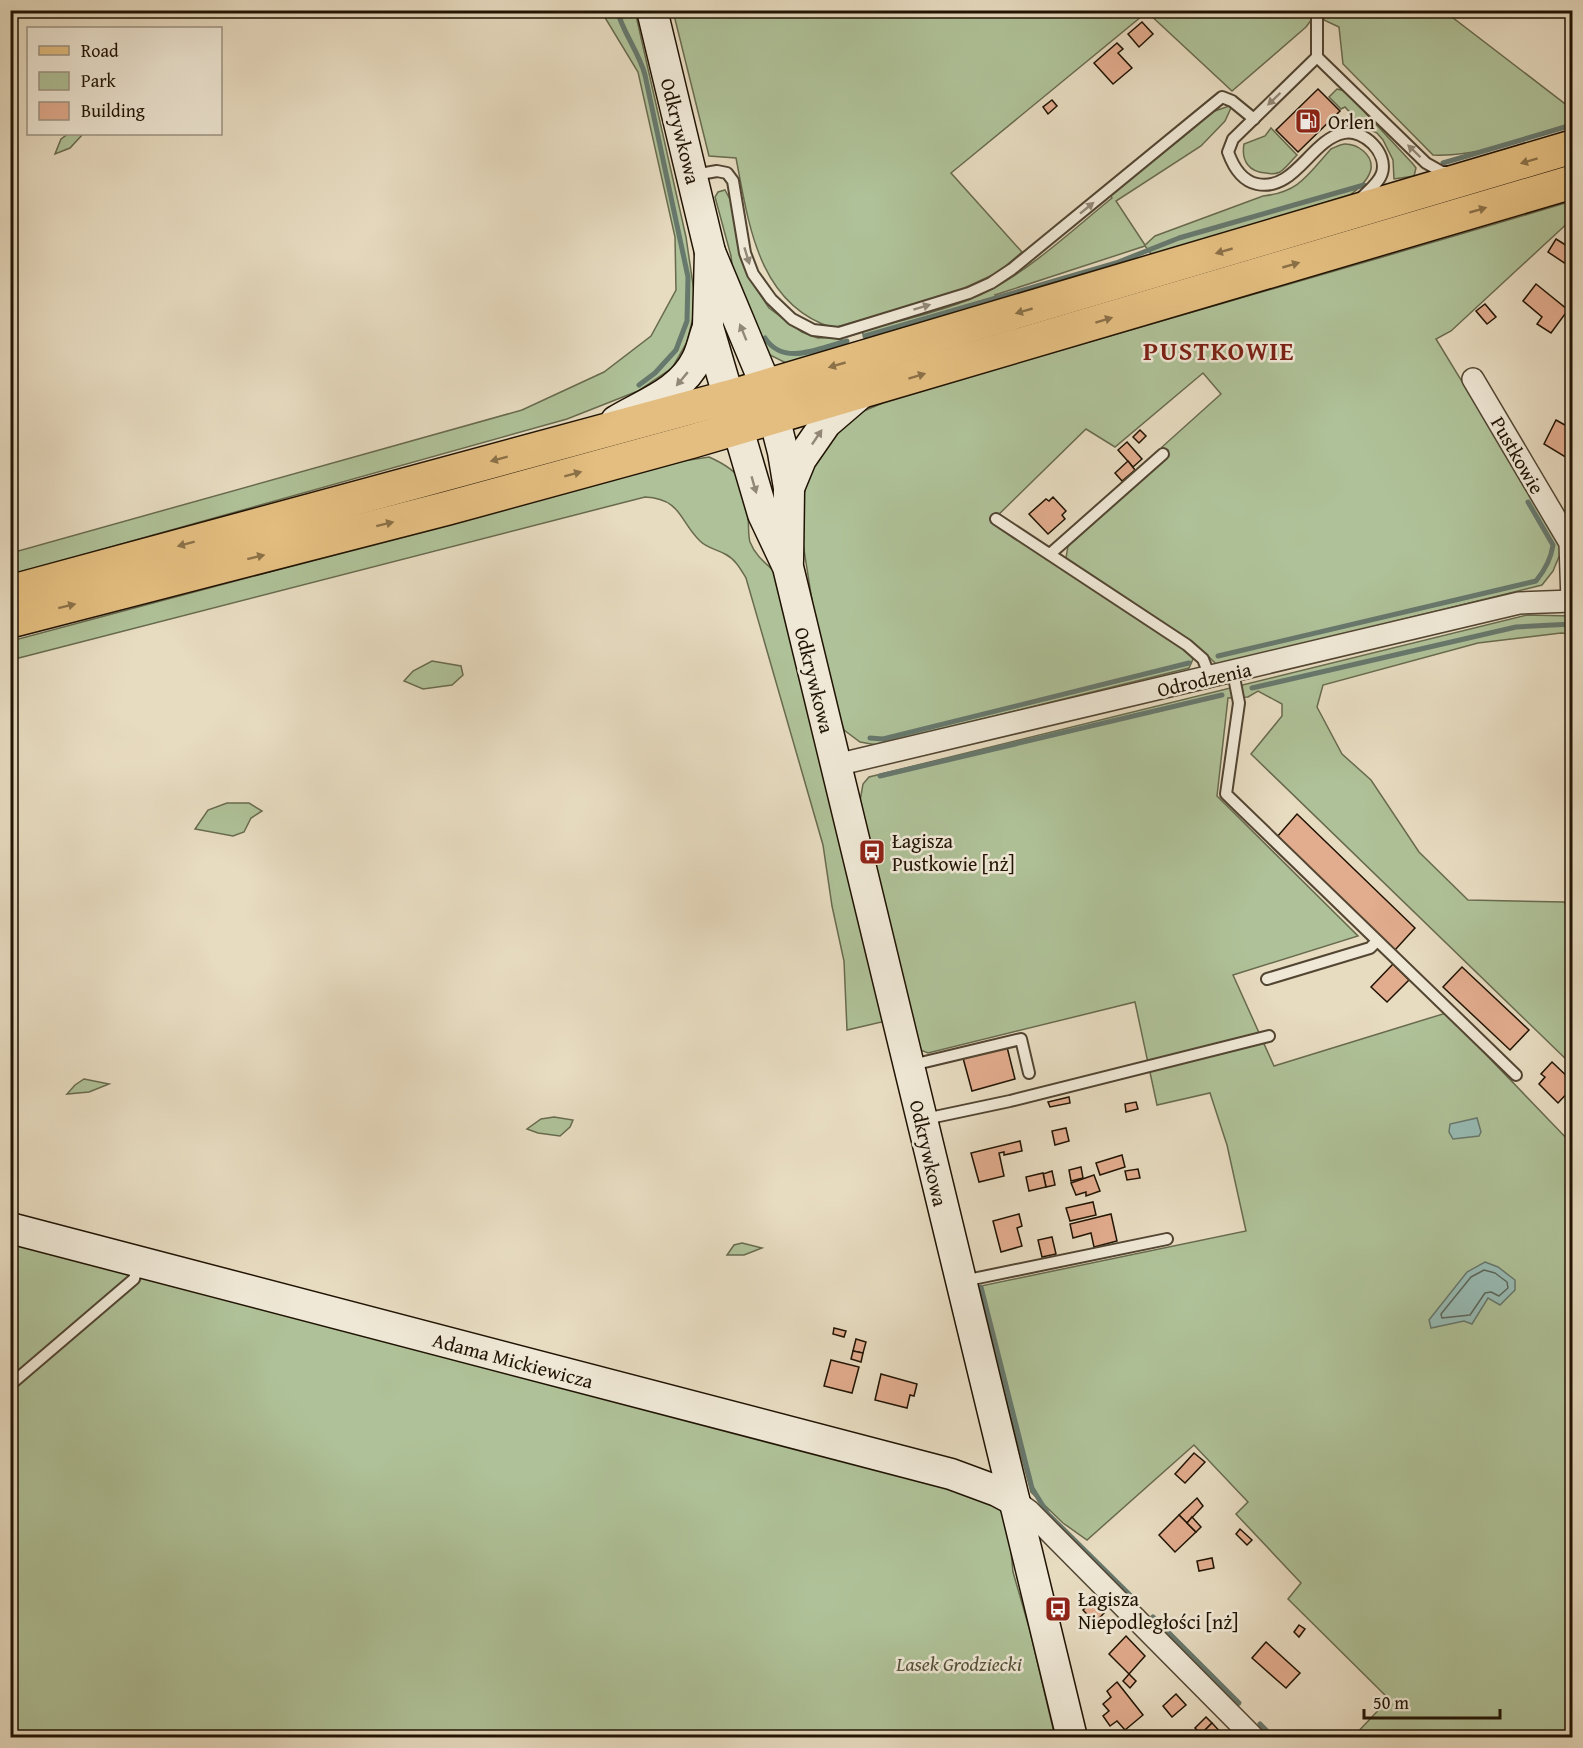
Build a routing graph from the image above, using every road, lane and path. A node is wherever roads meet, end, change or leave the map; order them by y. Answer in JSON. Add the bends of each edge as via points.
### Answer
{"nodes":[{"id":1,"x":652,"y":10,"type":"edge"},
{"id":2,"x":1317,"y":10,"type":"edge"},
{"id":3,"x":1317,"y":57,"type":"junction"},
{"id":4,"x":1254,"y":119,"type":"junction"},
{"id":5,"x":1572,"y":147,"type":"edge"},
{"id":6,"x":1486,"y":174,"type":"junction"},
{"id":7,"x":691,"y":175,"type":"junction"},
{"id":8,"x":1572,"y":182,"type":"edge"},
{"id":9,"x":1341,"y":217,"type":"junction"},
{"id":10,"x":710,"y":252,"type":"junction"},
{"id":11,"x":708,"y":327,"type":"junction"},
{"id":12,"x":1473,"y":379,"type":"dead end"},
{"id":13,"x":766,"y":386,"type":"junction"},
{"id":14,"x":861,"y":393,"type":"junction"},
{"id":15,"x":729,"y":397,"type":"junction"},
{"id":16,"x":774,"y":418,"type":"junction"},
{"id":17,"x":738,"y":429,"type":"junction"},
{"id":18,"x":597,"y":433,"type":"junction"},
{"id":19,"x":1163,"y":454,"type":"dead end"},
{"id":20,"x":789,"y":488,"type":"junction"},
{"id":21,"x":996,"y":519,"type":"dead end"},
{"id":22,"x":1571,"y":542,"type":"edge"},
{"id":23,"x":1050,"y":554,"type":"junction"},
{"id":24,"x":788,"y":567,"type":"junction"},
{"id":25,"x":10,"y":592,"type":"edge"},
{"id":26,"x":1572,"y":601,"type":"edge"},
{"id":27,"x":10,"y":621,"type":"edge"},
{"id":28,"x":1233,"y":672,"type":"junction"},
{"id":29,"x":1210,"y":677,"type":"junction"},
{"id":30,"x":836,"y":765,"type":"junction"},
{"id":31,"x":1377,"y":941,"type":"junction"},
{"id":32,"x":1267,"y":979,"type":"dead end"},
{"id":33,"x":1269,"y":1036,"type":"dead end"},
{"id":34,"x":909,"y":1066,"type":"junction"},
{"id":35,"x":1029,"y":1073,"type":"dead end"},
{"id":36,"x":1516,"y":1075,"type":"dead end"},
{"id":37,"x":921,"y":1120,"type":"junction"},
{"id":38,"x":10,"y":1228,"type":"edge"},
{"id":39,"x":1167,"y":1239,"type":"dead end"},
{"id":40,"x":140,"y":1262,"type":"junction"},
{"id":41,"x":960,"y":1281,"type":"junction"},
{"id":42,"x":10,"y":1385,"type":"edge"},
{"id":43,"x":1014,"y":1500,"type":"junction"},
{"id":44,"x":1072,"y":1737,"type":"edge"},
{"id":45,"x":1254,"y":1737,"type":"edge"}],
"edges":[{"from":1,"to":7,"type":"street","name":"Odkrywkowa"},
{"from":2,"to":3,"type":"lane"},
{"from":3,"to":4,"type":"lane","one_way":true},
{"from":6,"to":3,"type":"lane","one_way":true,"via":[[1442,172],[1426,163]]},
{"from":7,"to":4,"type":"lane","one_way":true,"via":[[727,173],[753,274],[792,319],[813,330],[839,333],[991,283],[1222,98]]},
{"from":4,"to":9,"type":"lane","via":[[1233,140],[1228,152],[1233,165],[1250,182],[1268,186],[1282,181],[1334,135],[1348,132],[1363,136],[1374,145],[1382,159],[1382,173]]},
{"from":5,"to":6,"type":"main road","one_way":true},
{"from":6,"to":9,"type":"main road"},
{"from":7,"to":10,"type":"street","name":"Odkrywkowa"},
{"from":14,"to":8,"type":"main road","one_way":true},
{"from":9,"to":13,"type":"main road","one_way":true},
{"from":10,"to":11,"type":"street","name":"Odkrywkowa"},
{"from":13,"to":10,"type":"street","name":"Odkrywkowa","one_way":true},
{"from":11,"to":15,"type":"street","name":"Odkrywkowa"},
{"from":11,"to":18,"type":"street","name":"Odkrywkowa","one_way":true,"via":[[697,359],[673,390]]},
{"from":12,"to":22,"type":"street","name":"Pustkowie"},
{"from":13,"to":15,"type":"main road"},
{"from":13,"to":16,"type":"street","name":"Odkrywkowa"},
{"from":14,"to":16,"type":"main road"},
{"from":20,"to":14,"type":"street","name":"Odkrywkowa","one_way":true,"via":[[801,459],[826,423]]},
{"from":15,"to":17,"type":"street","name":"Odkrywkowa"},
{"from":15,"to":18,"type":"main road"},
{"from":16,"to":17,"type":"main road"},
{"from":16,"to":20,"type":"street","name":"Odkrywkowa"},
{"from":17,"to":24,"type":"street","name":"Odkrywkowa","one_way":true,"via":[[763,514]]},
{"from":27,"to":17,"type":"main road","one_way":true},
{"from":18,"to":25,"type":"main road","one_way":true},
{"from":19,"to":23,"type":"lane"},
{"from":20,"to":24,"type":"street","name":"Odkrywkowa"},
{"from":21,"to":23,"type":"lane"},
{"from":22,"to":26,"type":"street","name":"Pustkowie"},
{"from":23,"to":29,"type":"lane","via":[[1187,645],[1203,659]]},
{"from":24,"to":30,"type":"street","name":"Odkrywkowa"},
{"from":26,"to":28,"type":"street","name":"Odrodzenia","via":[[1519,603]]},
{"from":28,"to":29,"type":"street","name":"Odrodzenia"},
{"from":28,"to":31,"type":"lane","via":[[1239,702],[1226,794]]},
{"from":29,"to":30,"type":"street","name":"Odrodzenia"},
{"from":30,"to":34,"type":"street","name":"Odkrywkowa"},
{"from":31,"to":32,"type":"lane","via":[[1370,948]]},
{"from":31,"to":36,"type":"lane"},
{"from":33,"to":37,"type":"lane"},
{"from":34,"to":35,"type":"lane","via":[[1021,1039]]},
{"from":34,"to":37,"type":"street","name":"Odkrywkowa"},
{"from":37,"to":41,"type":"street","name":"Odkrywkowa"},
{"from":38,"to":40,"type":"street","name":"Adama Mickiewicza"},
{"from":39,"to":41,"type":"lane"},
{"from":40,"to":42,"type":"lane","via":[[134,1278]]},
{"from":40,"to":43,"type":"street","name":"Adama Mickiewicza","via":[[951,1474]]},
{"from":41,"to":43,"type":"street","name":"Odkrywkowa"},
{"from":43,"to":44,"type":"street","name":"Odkrywkowa"},
{"from":43,"to":45,"type":"street"}]}
